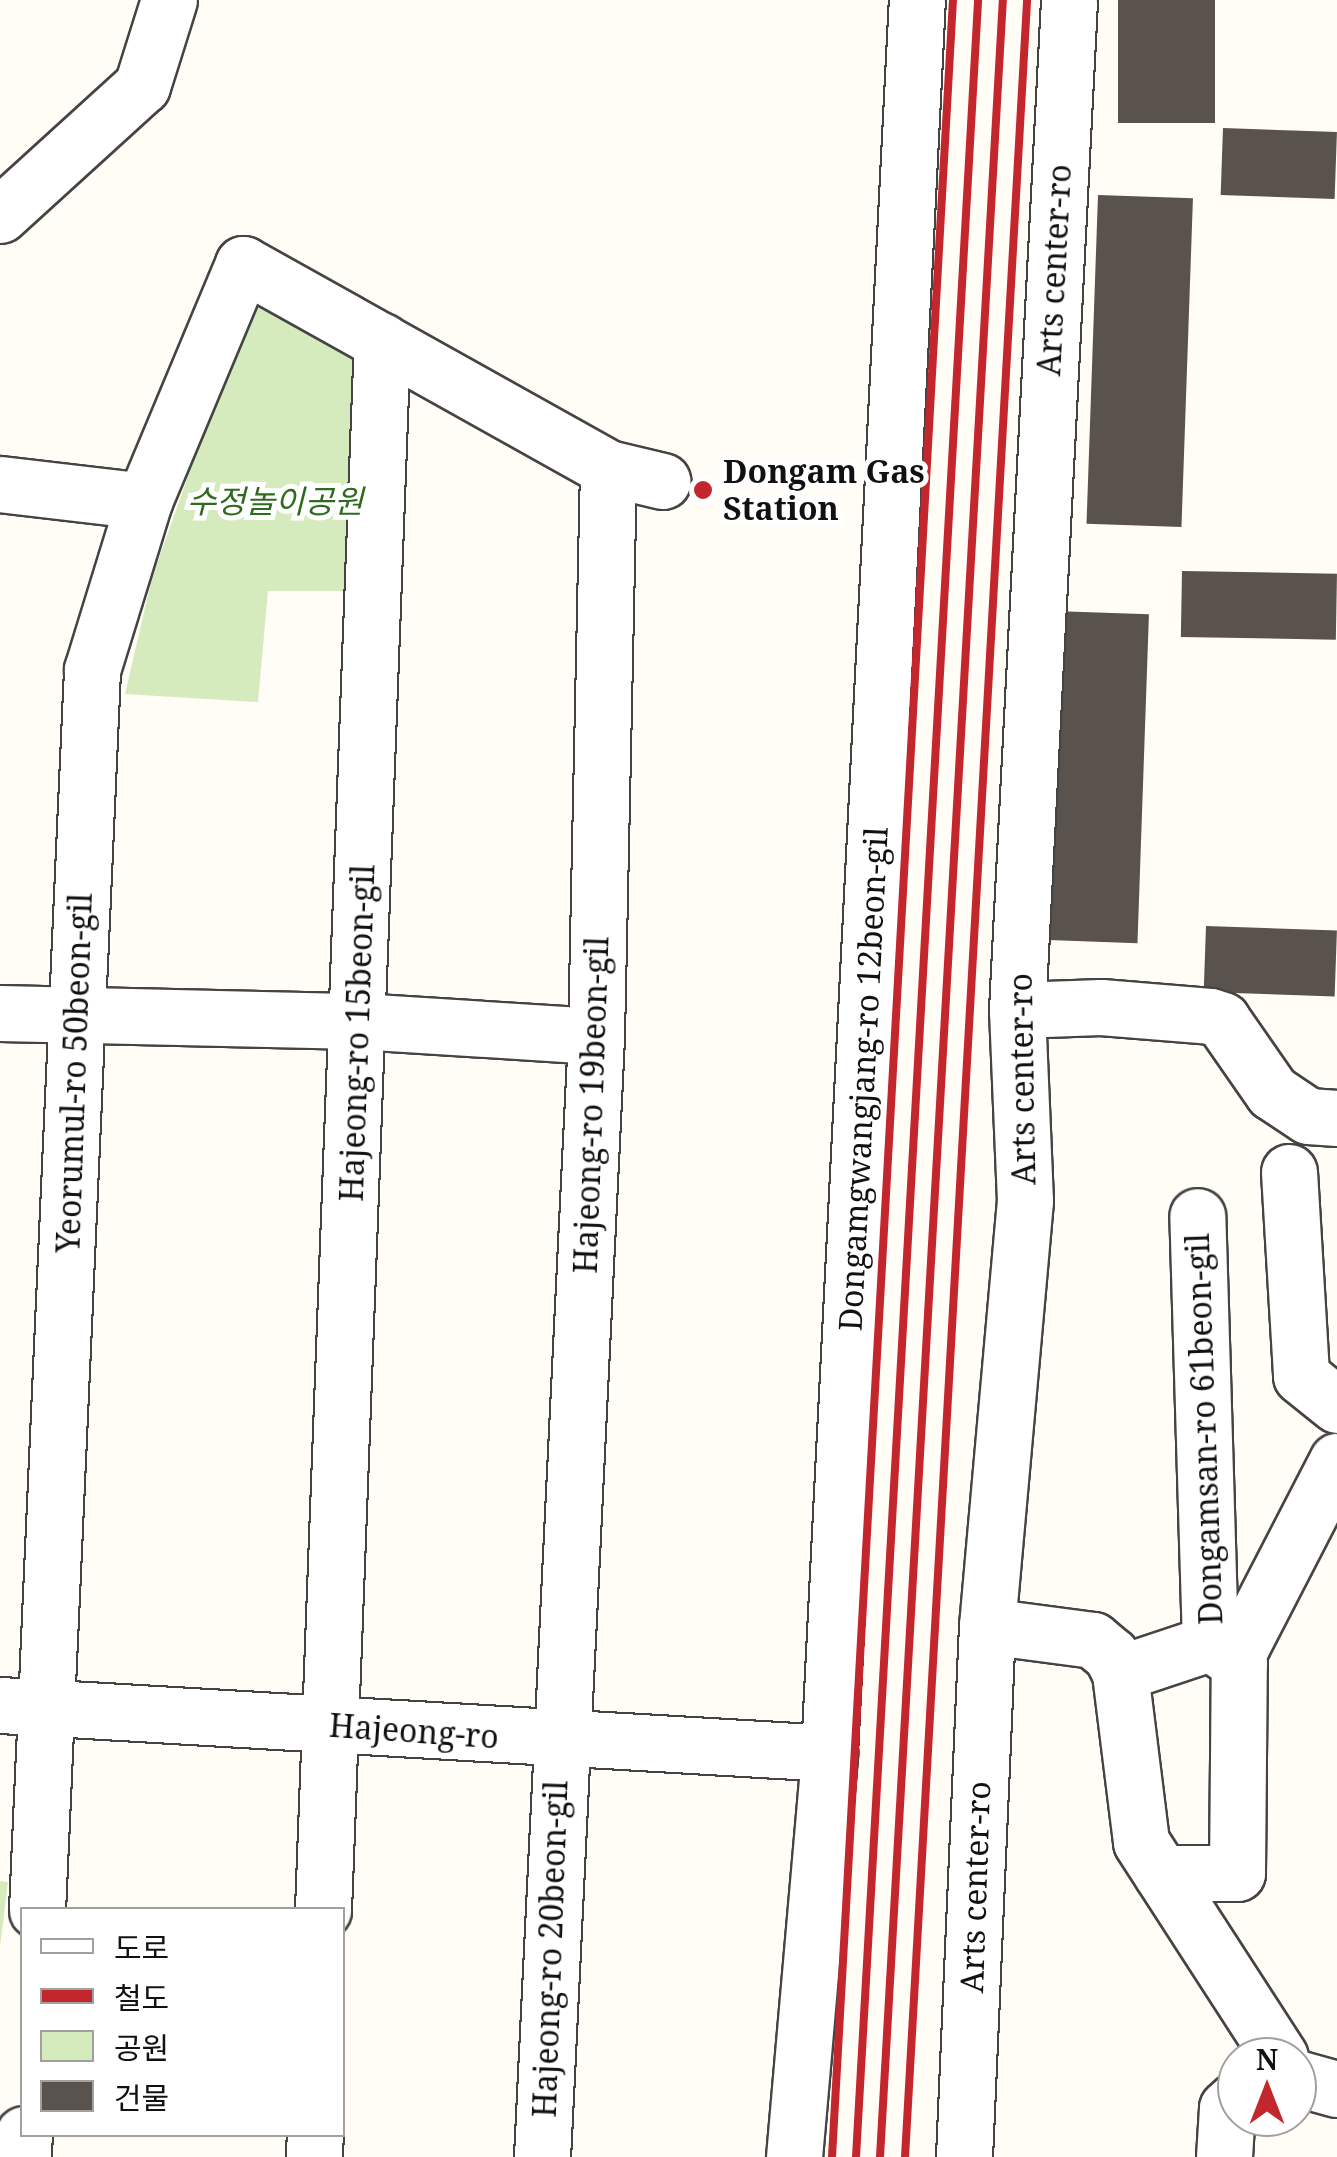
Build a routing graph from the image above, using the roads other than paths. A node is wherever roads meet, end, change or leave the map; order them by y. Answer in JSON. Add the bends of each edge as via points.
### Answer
{"nodes":[{"id":1,"x":169,"y":0,"type":"edge"},
{"id":2,"x":918,"y":0,"type":"edge"},
{"id":3,"x":1070,"y":0,"type":"edge"},
{"id":4,"x":0,"y":215,"type":"edge"},
{"id":5,"x":382,"y":342,"type":"junction"},
{"id":6,"x":608,"y":468,"type":"junction"},
{"id":7,"x":662,"y":481,"type":"dead end"},
{"id":8,"x":0,"y":484,"type":"edge"},
{"id":9,"x":144,"y":501,"type":"junction"},
{"id":10,"x":1017,"y":1010,"type":"junction"},
{"id":11,"x":0,"y":1013,"type":"edge"},
{"id":12,"x":76,"y":1016,"type":"junction"},
{"id":13,"x":358,"y":1021,"type":"junction"},
{"id":14,"x":596,"y":1036,"type":"junction"},
{"id":15,"x":1337,"y":1118,"type":"edge"},
{"id":16,"x":1289,"y":1172,"type":"dead end"},
{"id":17,"x":1197,"y":1216,"type":"dead end"},
{"id":18,"x":1337,"y":1404,"type":"edge"},
{"id":19,"x":1337,"y":1461,"type":"edge"},
{"id":20,"x":987,"y":1626,"type":"junction"},
{"id":21,"x":1210,"y":1643,"type":"junction"},
{"id":22,"x":1120,"y":1673,"type":"junction"},
{"id":23,"x":24,"y":1706,"type":"edge"},
{"id":24,"x":330,"y":1724,"type":"junction"},
{"id":25,"x":558,"y":1741,"type":"junction"},
{"id":26,"x":829,"y":1753,"type":"junction"},
{"id":27,"x":1161,"y":1873,"type":"junction"},
{"id":28,"x":37,"y":1907,"type":"edge"},
{"id":29,"x":323,"y":1907,"type":"edge"},
{"id":30,"x":1267,"y":2037,"type":"edge"},
{"id":31,"x":542,"y":2157,"type":"edge"},
{"id":32,"x":794,"y":2157,"type":"edge"},
{"id":33,"x":964,"y":2157,"type":"edge"}],
"edges":[{"from":1,"to":4,"type":"street","via":[[142,86]]},
{"from":2,"to":26,"type":"street","name":"Dongamgwangjang-ro 12beon-gil"},
{"from":3,"to":10,"type":"street","name":"Arts center-ro"},
{"from":5,"to":6,"type":"street"},
{"from":5,"to":9,"type":"street","name":"Yeorumul-ro 50beon-gil","via":[[243,264]]},
{"from":5,"to":13,"type":"street","name":"Hajeong-ro 15beon-gil"},
{"from":6,"to":7,"type":"street"},
{"from":6,"to":14,"type":"street","name":"Hajeong-ro 19beon-gil"},
{"from":8,"to":9,"type":"street"},
{"from":9,"to":12,"type":"street","name":"Yeorumul-ro 50beon-gil","via":[[92,670]]},
{"from":10,"to":15,"type":"street","via":[[1101,1007],[1222,1020],[1272,1092],[1308,1116]]},
{"from":10,"to":20,"type":"street","name":"Arts center-ro","via":[[1025,1202]]},
{"from":11,"to":12,"type":"street"},
{"from":12,"to":13,"type":"street"},
{"from":12,"to":23,"type":"street","name":"Yeorumul-ro 50beon-gil"},
{"from":13,"to":14,"type":"street"},
{"from":13,"to":24,"type":"street","name":"Hajeong-ro 15beon-gil"},
{"from":14,"to":25,"type":"street","name":"Hajeong-ro 19beon-gil"},
{"from":16,"to":18,"type":"street","via":[[1301,1376]]},
{"from":17,"to":21,"type":"street","name":"Dongamsan-ro 61beon-gil"},
{"from":19,"to":21,"type":"street","name":"Dongamsan-ro 61beon-gil","via":[[1243,1643]]},
{"from":20,"to":22,"type":"street","via":[[1093,1640]]},
{"from":20,"to":33,"type":"street","name":"Arts center-ro"},
{"from":21,"to":22,"type":"street","name":"Dongamsan-ro 61beon-gil"},
{"from":21,"to":27,"type":"street","via":[[1239,1663],[1236,1872]]},
{"from":22,"to":27,"type":"street","via":[[1141,1842]]},
{"from":23,"to":24,"type":"street","name":"Hajeong-ro"},
{"from":23,"to":28,"type":"street","name":"Yeorumul-ro 50beon-gil"},
{"from":24,"to":25,"type":"street","name":"Hajeong-ro"},
{"from":24,"to":29,"type":"street","name":"Hajeong-ro 15beon-gil"},
{"from":25,"to":26,"type":"street","name":"Hajeong-ro"},
{"from":25,"to":31,"type":"street","name":"Hajeong-ro 20beon-gil"},
{"from":26,"to":32,"type":"street","name":"Dongamgwangjang-ro 12beon-gil"},
{"from":27,"to":30,"type":"street"}]}
